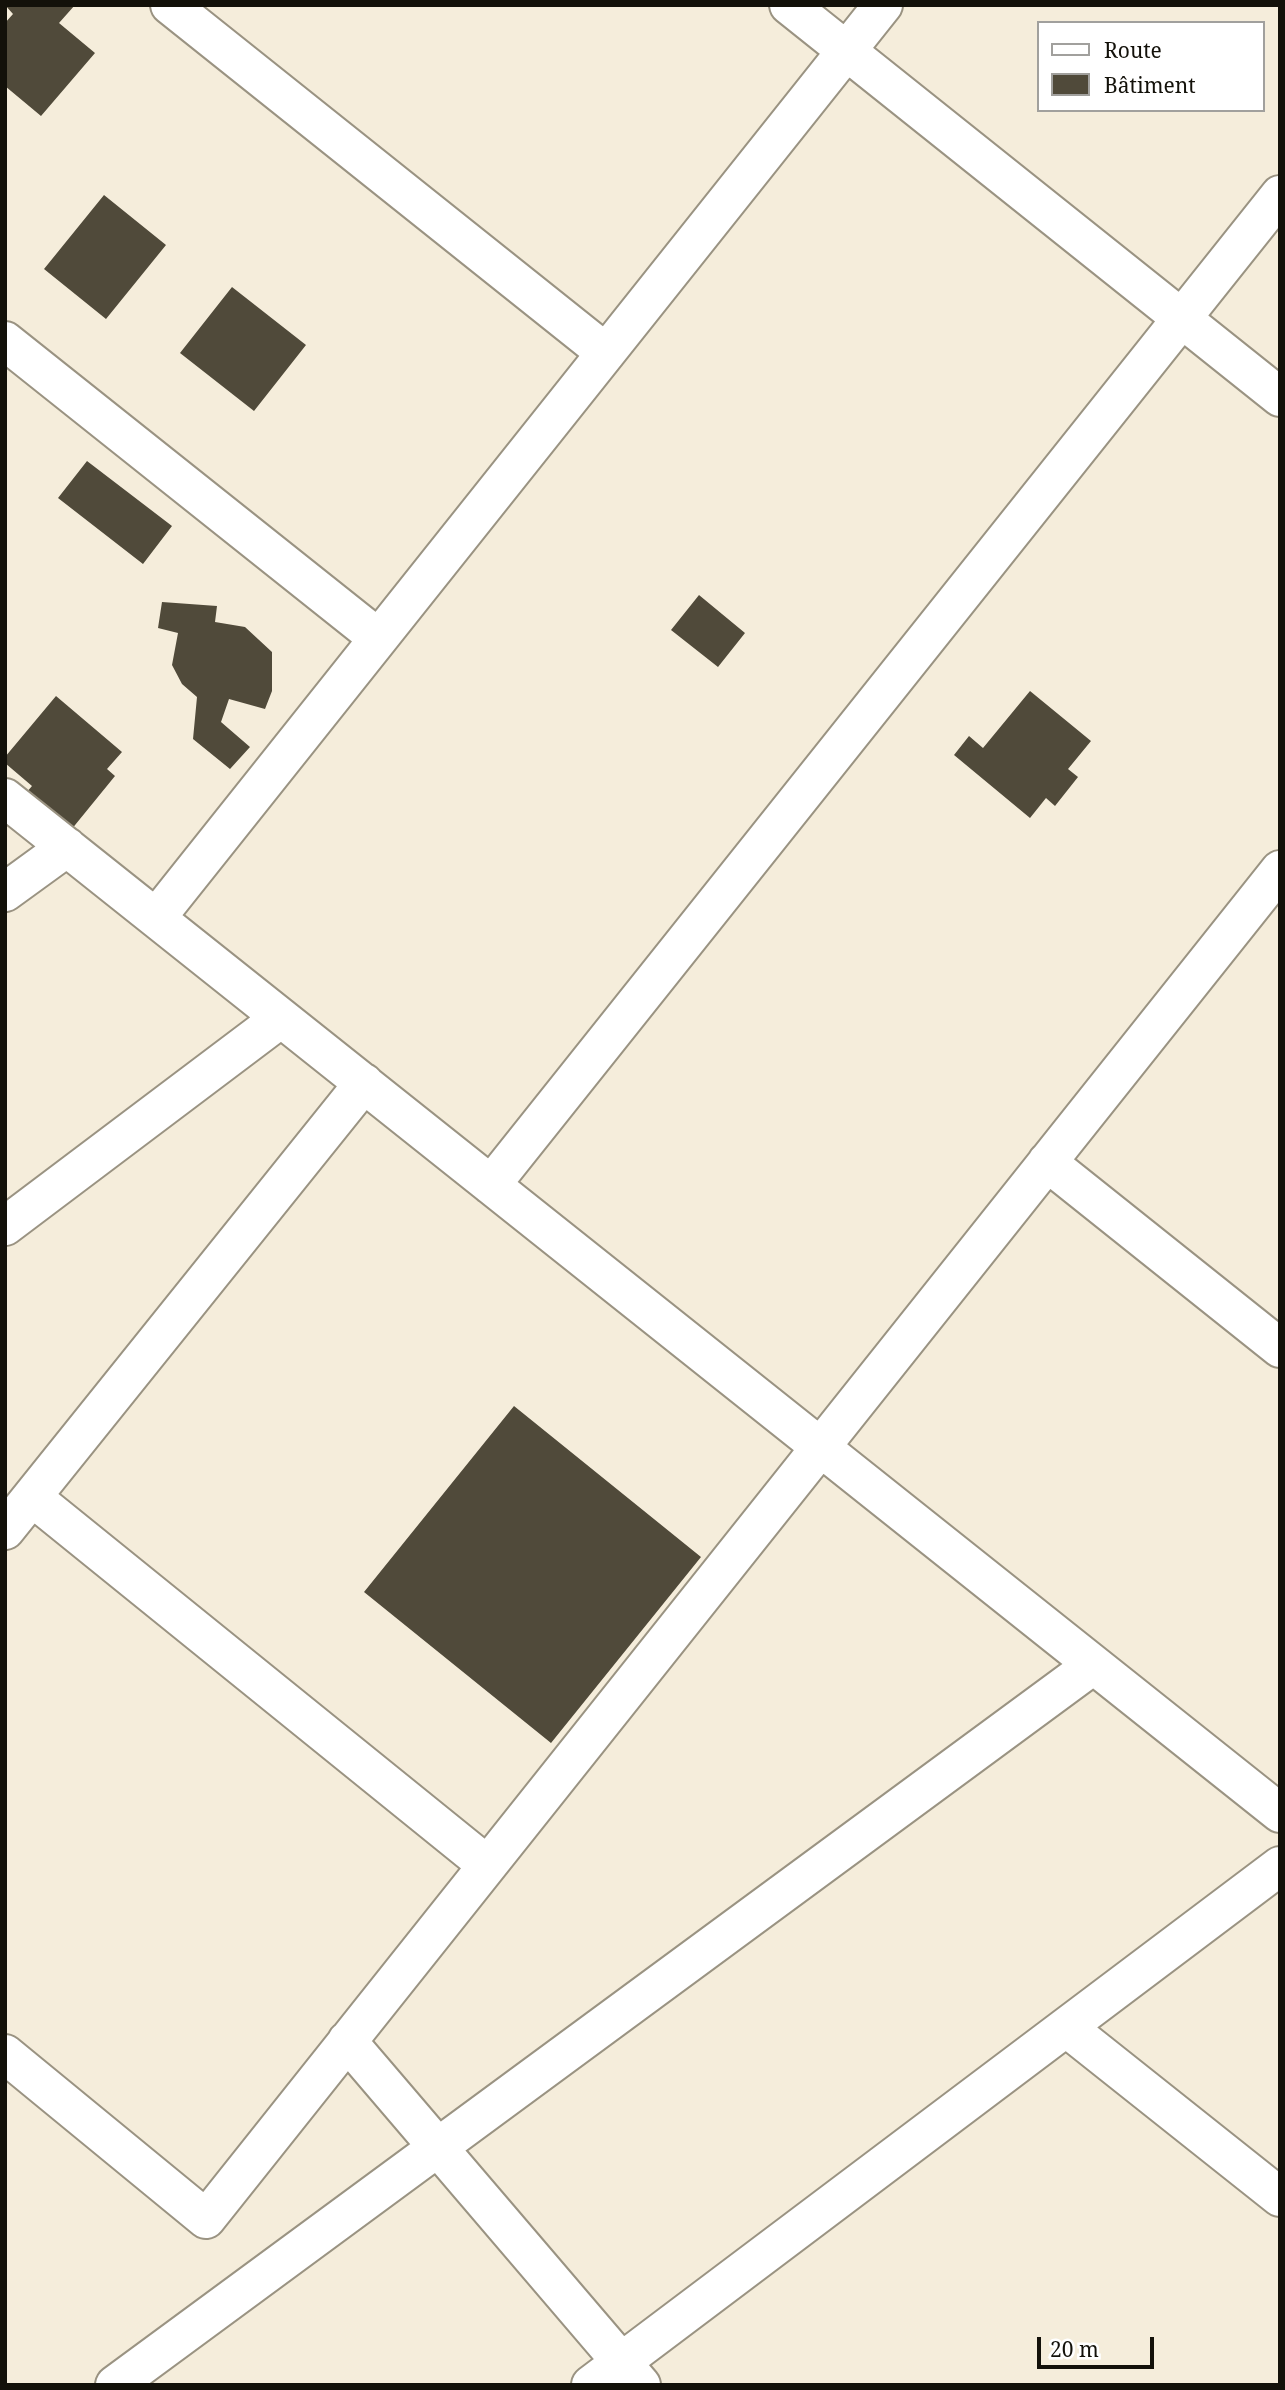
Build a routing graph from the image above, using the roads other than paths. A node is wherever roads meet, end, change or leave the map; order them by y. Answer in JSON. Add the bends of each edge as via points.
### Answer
{"nodes":[{"id":1,"x":170,"y":5,"type":"edge"},
{"id":2,"x":789,"y":5,"type":"edge"},
{"id":3,"x":883,"y":5,"type":"edge"},
{"id":4,"x":846,"y":51,"type":"junction"},
{"id":5,"x":1280,"y":195,"type":"edge"},
{"id":6,"x":1182,"y":318,"type":"junction"},
{"id":7,"x":5,"y":341,"type":"edge"},
{"id":8,"x":606,"y":353,"type":"junction"},
{"id":9,"x":1280,"y":397,"type":"edge"},
{"id":10,"x":378,"y":638,"type":"junction"},
{"id":11,"x":5,"y":798,"type":"edge"},
{"id":12,"x":67,"y":847,"type":"junction"},
{"id":13,"x":1280,"y":870,"type":"edge"},
{"id":14,"x":5,"y":891,"type":"edge"},
{"id":15,"x":156,"y":918,"type":"junction"},
{"id":16,"x":281,"y":1018,"type":"junction"},
{"id":17,"x":364,"y":1083,"type":"junction"},
{"id":18,"x":1047,"y":1162,"type":"junction"},
{"id":19,"x":491,"y":1185,"type":"junction"},
{"id":20,"x":5,"y":1226,"type":"edge"},
{"id":21,"x":1280,"y":1348,"type":"edge"},
{"id":22,"x":820,"y":1448,"type":"junction"},
{"id":23,"x":32,"y":1497,"type":"junction"},
{"id":24,"x":5,"y":1530,"type":"edge"},
{"id":25,"x":1093,"y":1665,"type":"junction"},
{"id":26,"x":1280,"y":1813,"type":"edge"},
{"id":27,"x":487,"y":1865,"type":"junction"},
{"id":28,"x":1280,"y":1866,"type":"edge"},
{"id":29,"x":1066,"y":2027,"type":"junction"},
{"id":30,"x":347,"y":2041,"type":"junction"},
{"id":31,"x":5,"y":2054,"type":"edge"},
{"id":32,"x":438,"y":2147,"type":"junction"},
{"id":33,"x":1280,"y":2197,"type":"edge"},
{"id":34,"x":631,"y":2373,"type":"edge"},
{"id":35,"x":115,"y":2385,"type":"edge"},
{"id":36,"x":592,"y":2385,"type":"edge"}],
"edges":[{"from":1,"to":8,"type":"street"},
{"from":2,"to":4,"type":"street"},
{"from":3,"to":4,"type":"street"},
{"from":4,"to":6,"type":"street"},
{"from":4,"to":8,"type":"street"},
{"from":5,"to":6,"type":"street"},
{"from":6,"to":9,"type":"street"},
{"from":6,"to":19,"type":"street"},
{"from":7,"to":10,"type":"street"},
{"from":8,"to":10,"type":"street"},
{"from":10,"to":15,"type":"street"},
{"from":11,"to":12,"type":"street"},
{"from":12,"to":14,"type":"street"},
{"from":12,"to":15,"type":"street"},
{"from":13,"to":18,"type":"street"},
{"from":15,"to":16,"type":"street"},
{"from":16,"to":17,"type":"street"},
{"from":16,"to":20,"type":"street"},
{"from":17,"to":19,"type":"street"},
{"from":17,"to":23,"type":"street"},
{"from":18,"to":21,"type":"street"},
{"from":18,"to":22,"type":"street"},
{"from":19,"to":22,"type":"street"},
{"from":22,"to":25,"type":"street"},
{"from":22,"to":27,"type":"street"},
{"from":23,"to":24,"type":"street"},
{"from":23,"to":27,"type":"street"},
{"from":25,"to":26,"type":"street"},
{"from":25,"to":32,"type":"street"},
{"from":27,"to":30,"type":"street"},
{"from":28,"to":29,"type":"street"},
{"from":29,"to":33,"type":"street"},
{"from":29,"to":34,"type":"street"},
{"from":30,"to":31,"type":"street","via":[[206,2219]]},
{"from":30,"to":32,"type":"street"},
{"from":32,"to":34,"type":"street"},
{"from":32,"to":35,"type":"street"},
{"from":34,"to":36,"type":"street"}]}
